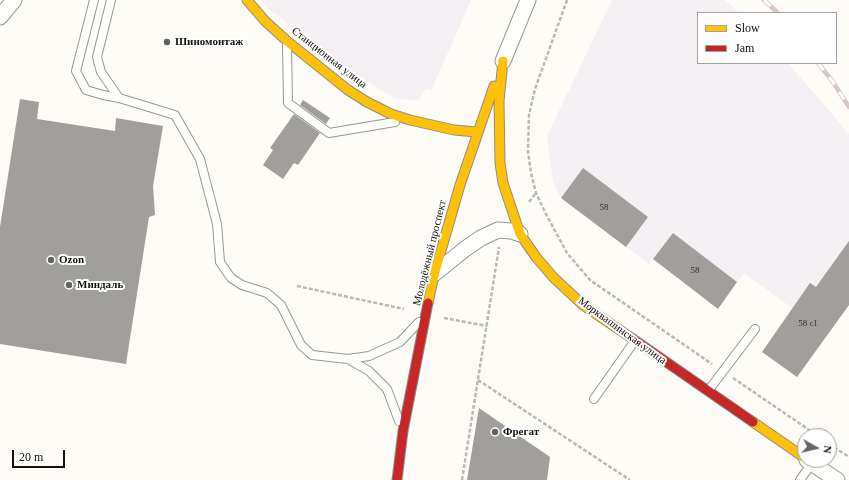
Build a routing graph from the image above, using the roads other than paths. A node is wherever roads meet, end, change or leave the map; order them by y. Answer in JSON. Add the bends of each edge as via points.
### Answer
{"nodes":[{"id":1,"x":14,"y":0,"type":"edge"},
{"id":2,"x":94,"y":0,"type":"edge"},
{"id":3,"x":112,"y":0,"type":"edge"},
{"id":4,"x":248,"y":0,"type":"edge"},
{"id":5,"x":528,"y":0,"type":"edge"},
{"id":6,"x":0,"y":17,"type":"edge"},
{"id":7,"x":287,"y":41,"type":"junction"},
{"id":8,"x":503,"y":61,"type":"junction"},
{"id":9,"x":119,"y":98,"type":"junction"},
{"id":10,"x":410,"y":120,"type":"junction"},
{"id":11,"x":477,"y":132,"type":"junction"},
{"id":12,"x":520,"y":234,"type":"junction"},
{"id":13,"x":434,"y":274,"type":"junction"},
{"id":14,"x":426,"y":314,"type":"junction"},
{"id":15,"x":755,"y":329,"type":"dead end"},
{"id":16,"x":634,"y":342,"type":"junction"},
{"id":17,"x":348,"y":359,"type":"junction"},
{"id":18,"x":708,"y":392,"type":"junction"},
{"id":19,"x":594,"y":398,"type":"dead end"},
{"id":20,"x":403,"y":431,"type":"junction"},
{"id":21,"x":797,"y":453,"type":"edge"},
{"id":22,"x":805,"y":468,"type":"edge"},
{"id":23,"x":820,"y":468,"type":"edge"},
{"id":24,"x":397,"y":480,"type":"edge"},
{"id":25,"x":800,"y":480,"type":"edge"},
{"id":26,"x":837,"y":480,"type":"edge"}],
"edges":[{"from":1,"to":6,"type":"street"},
{"from":2,"to":9,"type":"lane","via":[[76,71],[86,90]]},
{"from":3,"to":9,"type":"lane","via":[[97,57],[101,72]]},
{"from":4,"to":7,"type":"street","name":"Станционная улица","via":[[265,21]]},
{"from":5,"to":8,"type":"street"},
{"from":7,"to":10,"type":"street","name":"Станционная улица","via":[[348,90],[391,114]]},
{"from":7,"to":10,"type":"lane","via":[[288,102],[329,133]]},
{"from":8,"to":11,"type":"street","name":"Молодёжный проспект"},
{"from":8,"to":12,"type":"street","name":"Морквашинская улица","via":[[499,101],[500,163],[503,183]]},
{"from":9,"to":17,"type":"lane","via":[[174,116],[200,159],[217,224],[220,262],[231,278],[242,285],[267,293],[281,305],[301,345],[312,355]]},
{"from":10,"to":11,"type":"street","name":"Станционная улица","via":[[454,130]]},
{"from":11,"to":13,"type":"street","name":"Молодёжный проспект"},
{"from":12,"to":13,"type":"street","via":[[498,230],[464,248]]},
{"from":12,"to":16,"type":"street","name":"Морквашинская улица","via":[[558,282]]},
{"from":13,"to":14,"type":"street","name":"Молодёжный проспект"},
{"from":14,"to":17,"type":"lane","via":[[400,342],[369,356]]},
{"from":14,"to":20,"type":"street","name":"Молодёжный проспект"},
{"from":15,"to":18,"type":"lane"},
{"from":16,"to":18,"type":"street","name":"Морквашинская улица"},
{"from":16,"to":19,"type":"lane"},
{"from":17,"to":20,"type":"lane","via":[[369,371],[387,389]]},
{"from":18,"to":21,"type":"street","name":"Морквашинская улица"},
{"from":20,"to":24,"type":"street","name":"Молодёжный проспект"},
{"from":22,"to":25,"type":"lane"},
{"from":23,"to":26,"type":"street","name":"Морквашинская улица"}]}
